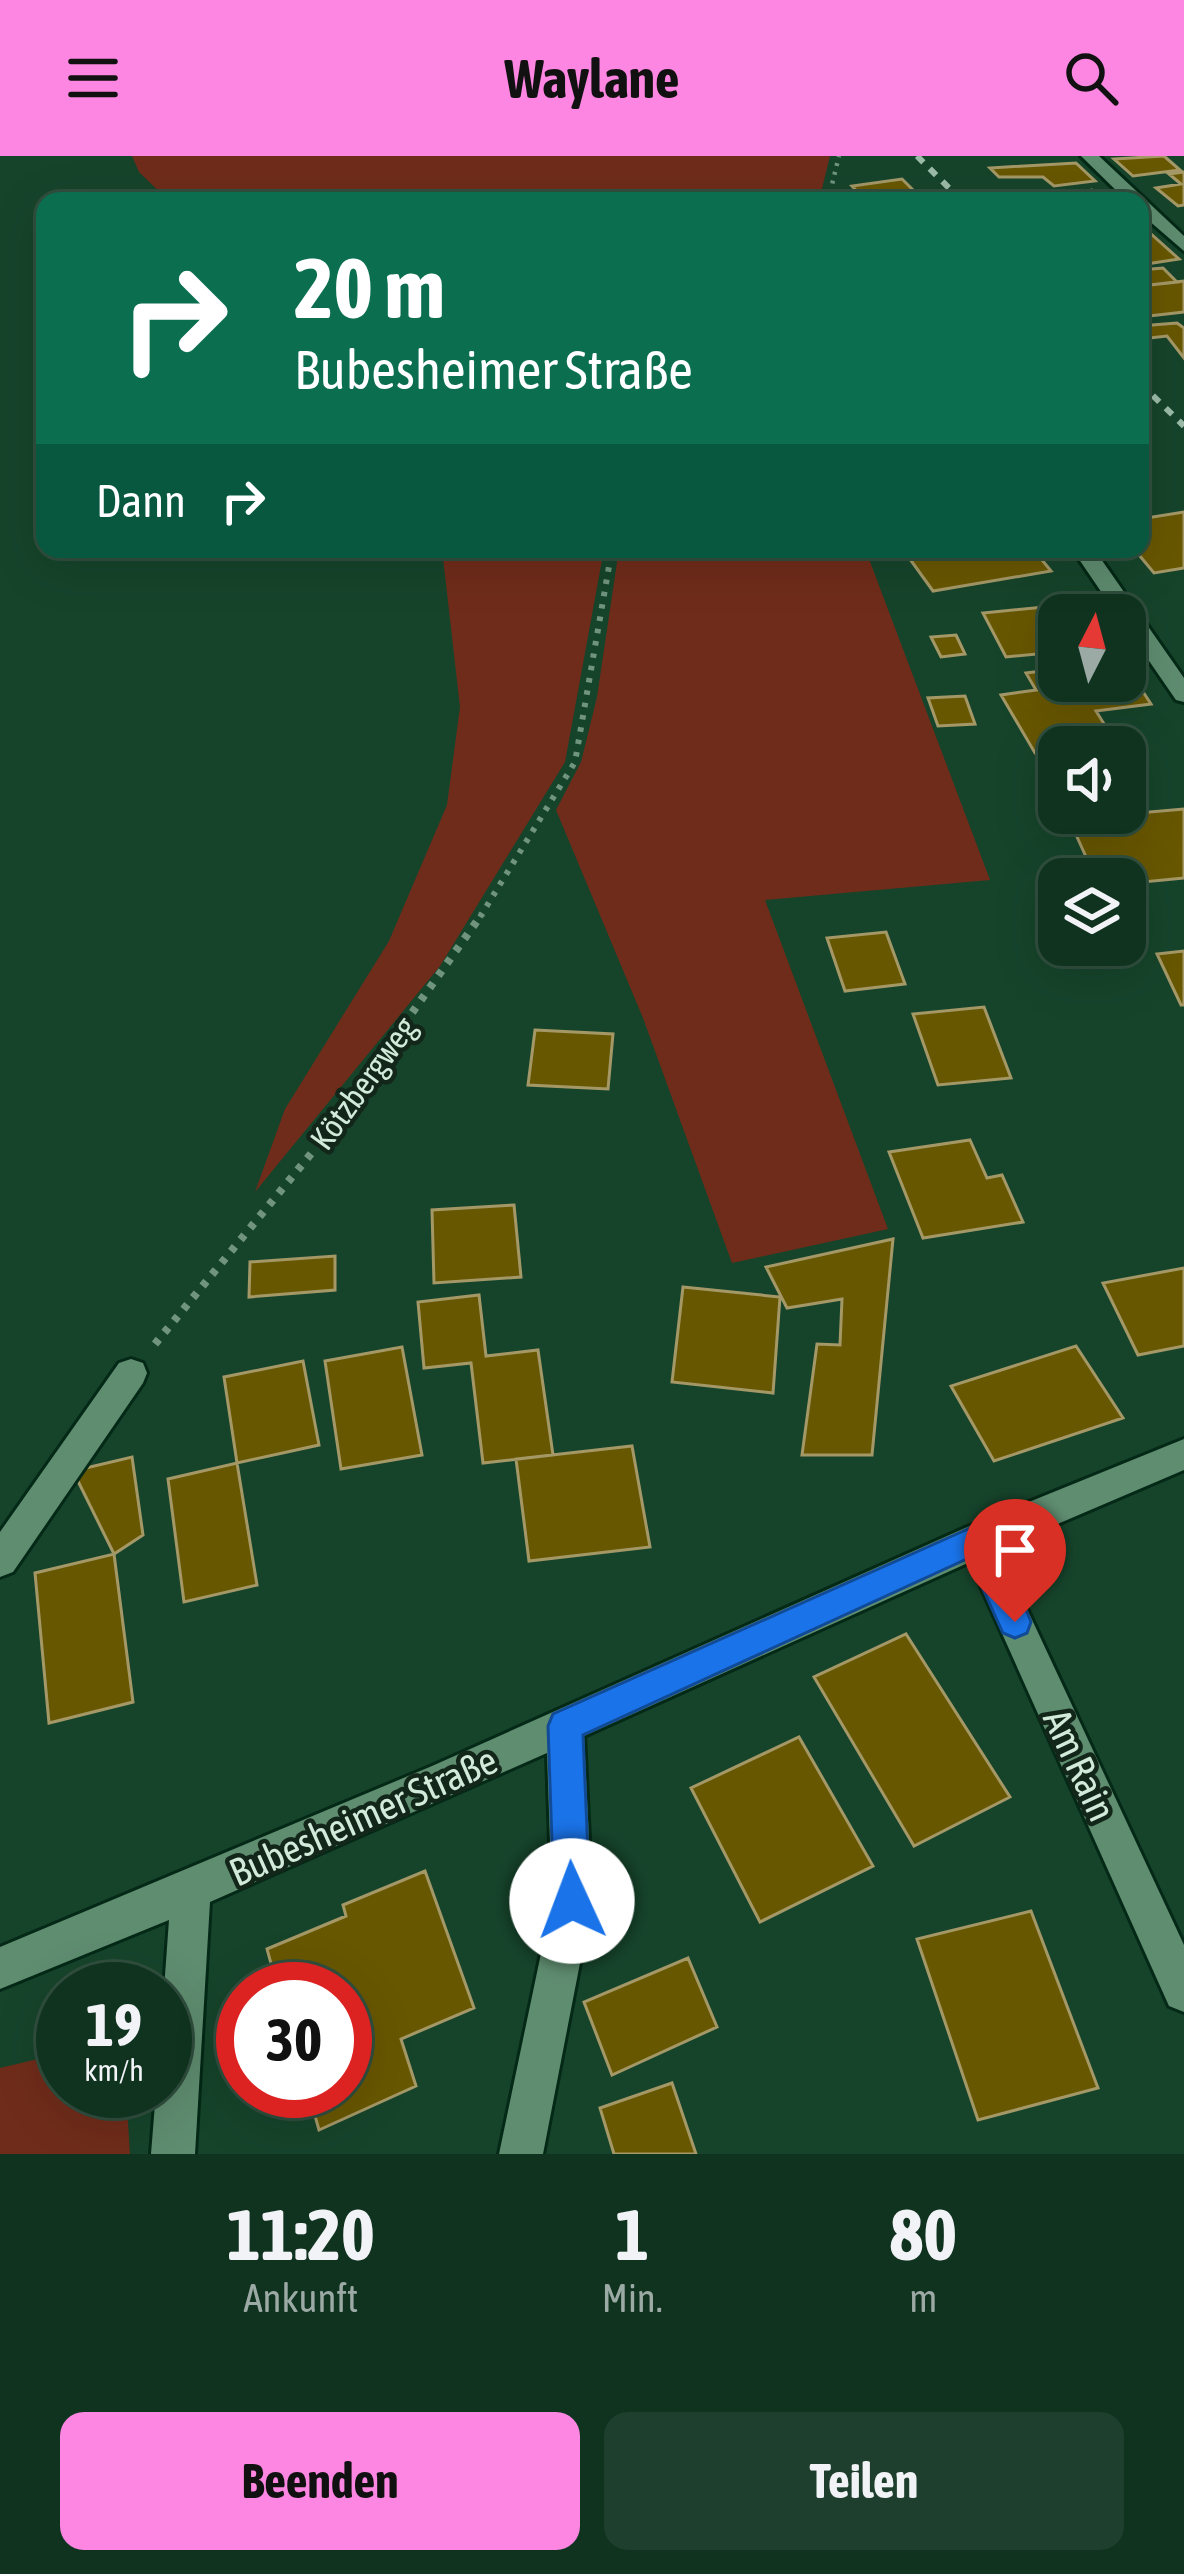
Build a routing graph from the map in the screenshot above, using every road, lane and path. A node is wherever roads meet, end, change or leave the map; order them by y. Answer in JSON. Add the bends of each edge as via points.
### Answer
{"nodes":[{"id":1,"x":839,"y":156,"type":"edge"},
{"id":2,"x":1089,"y":156,"type":"edge"},
{"id":3,"x":830,"y":192,"type":"edge"},
{"id":4,"x":1127,"y":192,"type":"edge"},
{"id":5,"x":1149,"y":213,"type":"edge"},
{"id":6,"x":1184,"y":246,"type":"edge"},
{"id":7,"x":610,"y":558,"type":"edge"},
{"id":8,"x":1089,"y":558,"type":"edge"},
{"id":9,"x":1184,"y":695,"type":"edge"},
{"id":10,"x":131,"y":1373,"type":"joint"},
{"id":11,"x":1184,"y":1454,"type":"edge"},
{"id":12,"x":977,"y":1539,"type":"junction"},
{"id":13,"x":0,"y":1562,"type":"edge"},
{"id":14,"x":565,"y":1726,"type":"junction"},
{"id":15,"x":191,"y":1893,"type":"junction"},
{"id":16,"x":0,"y":1968,"type":"edge"},
{"id":17,"x":1184,"y":1991,"type":"edge"},
{"id":18,"x":173,"y":2154,"type":"edge"},
{"id":19,"x":521,"y":2154,"type":"edge"}],
"edges":[{"from":1,"to":3,"type":"path"},
{"from":2,"to":4,"type":"street"},
{"from":5,"to":6,"type":"street"},
{"from":7,"to":10,"type":"path","name":"Kötzbergweg","via":[[575,762],[536,832],[319,1144]]},
{"from":8,"to":9,"type":"street"},
{"from":10,"to":13,"type":"street"},
{"from":11,"to":12,"type":"street","name":"Bubesheimer Straße"},
{"from":12,"to":14,"type":"street","name":"Bubesheimer Straße"},
{"from":12,"to":17,"type":"street","name":"Am Rain"},
{"from":14,"to":15,"type":"street","name":"Bubesheimer Straße"},
{"from":14,"to":19,"type":"street","via":[[572,1901]]},
{"from":15,"to":16,"type":"street","name":"Bubesheimer Straße"},
{"from":15,"to":18,"type":"street"}]}
